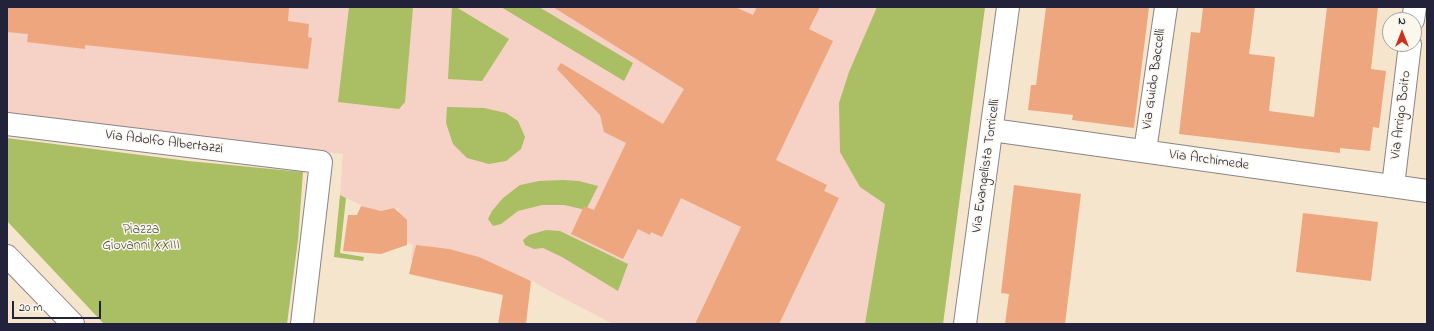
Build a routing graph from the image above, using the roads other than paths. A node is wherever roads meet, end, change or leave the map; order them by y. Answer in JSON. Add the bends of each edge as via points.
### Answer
{"nodes":[{"id":1,"x":1008,"y":7,"type":"edge"},
{"id":2,"x":1166,"y":7,"type":"edge"},
{"id":3,"x":1409,"y":52,"type":"edge"},
{"id":4,"x":7,"y":124,"type":"edge"},
{"id":5,"x":992,"y":130,"type":"junction"},
{"id":6,"x":1145,"y":151,"type":"junction"},
{"id":7,"x":1393,"y":186,"type":"junction"},
{"id":8,"x":1427,"y":191,"type":"edge"},
{"id":9,"x":7,"y":256,"type":"edge"},
{"id":10,"x":73,"y":324,"type":"edge"},
{"id":11,"x":302,"y":324,"type":"edge"},
{"id":12,"x":965,"y":324,"type":"edge"}],
"edges":[{"from":1,"to":5,"type":"street","name":"Via Evangelista Torricelli"},
{"from":2,"to":6,"type":"street","name":"Via Guido Baccelli"},
{"from":3,"to":7,"type":"street","name":"Via Arrigo Boito"},
{"from":4,"to":11,"type":"street","name":"Via Adolfo Albertazzi","via":[[321,162]]},
{"from":5,"to":6,"type":"street","name":"Via Archimede"},
{"from":5,"to":12,"type":"street","name":"Via Evangelista Torricelli"},
{"from":6,"to":7,"type":"street","name":"Via Archimede"},
{"from":7,"to":8,"type":"street","name":"Via Archimede"},
{"from":9,"to":10,"type":"street"}]}
